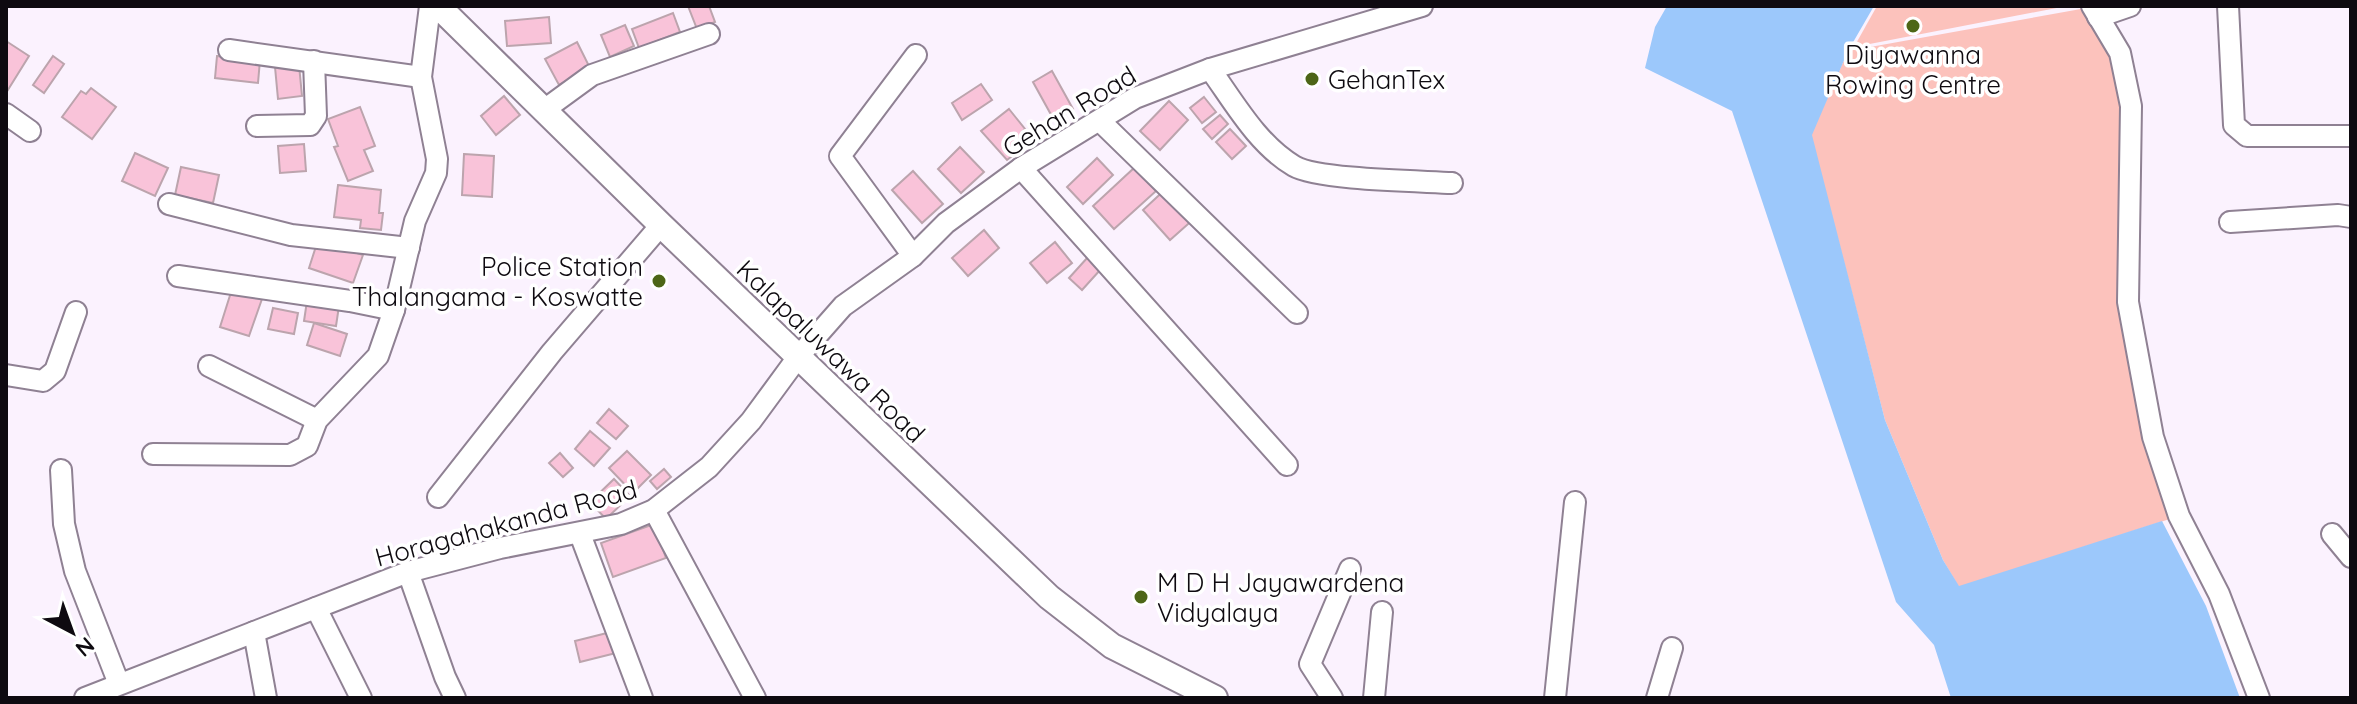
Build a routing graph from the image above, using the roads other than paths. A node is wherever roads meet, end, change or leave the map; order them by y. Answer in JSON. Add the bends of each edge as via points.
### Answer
{"nodes":[{"id":1,"x":430,"y":6,"type":"edge"},
{"id":2,"x":438,"y":6,"type":"edge"},
{"id":3,"x":1422,"y":6,"type":"edge"},
{"id":4,"x":2130,"y":6,"type":"edge"},
{"id":5,"x":2228,"y":6,"type":"edge"},
{"id":6,"x":2095,"y":11,"type":"edge"},
{"id":7,"x":709,"y":34,"type":"dead end"},
{"id":8,"x":229,"y":50,"type":"dead end"},
{"id":9,"x":916,"y":55,"type":"dead end"},
{"id":10,"x":314,"y":61,"type":"junction"},
{"id":11,"x":1210,"y":69,"type":"junction"},
{"id":12,"x":421,"y":77,"type":"junction"},
{"id":13,"x":544,"y":110,"type":"junction"},
{"id":14,"x":6,"y":114,"type":"edge"},
{"id":15,"x":1100,"y":121,"type":"junction"},
{"id":16,"x":257,"y":126,"type":"dead end"},
{"id":17,"x":30,"y":131,"type":"dead end"},
{"id":18,"x":2351,"y":136,"type":"edge"},
{"id":19,"x":1021,"y":168,"type":"junction"},
{"id":20,"x":1452,"y":183,"type":"dead end"},
{"id":21,"x":169,"y":204,"type":"dead end"},
{"id":22,"x":2351,"y":217,"type":"edge"},
{"id":23,"x":2230,"y":222,"type":"dead end"},
{"id":24,"x":661,"y":225,"type":"junction"},
{"id":25,"x":409,"y":248,"type":"junction"},
{"id":26,"x":913,"y":256,"type":"junction"},
{"id":27,"x":178,"y":276,"type":"dead end"},
{"id":28,"x":394,"y":310,"type":"junction"},
{"id":29,"x":76,"y":312,"type":"dead end"},
{"id":30,"x":1297,"y":313,"type":"dead end"},
{"id":31,"x":798,"y":357,"type":"junction"},
{"id":32,"x":209,"y":366,"type":"dead end"},
{"id":33,"x":6,"y":375,"type":"edge"},
{"id":34,"x":317,"y":420,"type":"junction"},
{"id":35,"x":153,"y":454,"type":"dead end"},
{"id":36,"x":1287,"y":465,"type":"dead end"},
{"id":37,"x":61,"y":470,"type":"dead end"},
{"id":38,"x":438,"y":497,"type":"dead end"},
{"id":39,"x":1575,"y":502,"type":"dead end"},
{"id":40,"x":654,"y":510,"type":"junction"},
{"id":41,"x":580,"y":534,"type":"junction"},
{"id":42,"x":2332,"y":534,"type":"dead end"},
{"id":43,"x":2351,"y":557,"type":"edge"},
{"id":44,"x":1350,"y":569,"type":"dead end"},
{"id":45,"x":408,"y":572,"type":"junction"},
{"id":46,"x":316,"y":608,"type":"junction"},
{"id":47,"x":1382,"y":612,"type":"dead end"},
{"id":48,"x":254,"y":632,"type":"junction"},
{"id":49,"x":1672,"y":648,"type":"dead end"},
{"id":50,"x":119,"y":684,"type":"junction"},
{"id":51,"x":85,"y":698,"type":"edge"},
{"id":52,"x":266,"y":698,"type":"edge"},
{"id":53,"x":361,"y":698,"type":"edge"},
{"id":54,"x":455,"y":698,"type":"edge"},
{"id":55,"x":642,"y":698,"type":"edge"},
{"id":56,"x":755,"y":698,"type":"edge"},
{"id":57,"x":1215,"y":698,"type":"edge"},
{"id":58,"x":1332,"y":698,"type":"edge"},
{"id":59,"x":1374,"y":698,"type":"edge"},
{"id":60,"x":1555,"y":698,"type":"edge"},
{"id":61,"x":1657,"y":698,"type":"edge"},
{"id":62,"x":2259,"y":698,"type":"edge"}],
"edges":[{"from":1,"to":12,"type":"street"},
{"from":2,"to":13,"type":"main road","name":"Kalapaluwawa Road"},
{"from":3,"to":11,"type":"street","name":"Gehan Road"},
{"from":4,"to":6,"type":"street"},
{"from":5,"to":18,"type":"street","via":[[2234,125],[2247,136]]},
{"from":6,"to":62,"type":"street","via":[[2120,53],[2131,106],[2128,302],[2153,437],[2179,516],[2219,594]]},
{"from":7,"to":13,"type":"street","via":[[592,75]]},
{"from":8,"to":10,"type":"street"},
{"from":9,"to":26,"type":"street","via":[[840,156]]},
{"from":10,"to":12,"type":"street"},
{"from":10,"to":16,"type":"street","via":[[316,116],[310,125]]},
{"from":11,"to":15,"type":"street","name":"Gehan Road","via":[[1135,98]]},
{"from":11,"to":20,"type":"street","via":[[1259,137],[1295,167],[1323,174]]},
{"from":12,"to":25,"type":"street","via":[[437,159]]},
{"from":13,"to":24,"type":"main road","name":"Kalapaluwawa Road"},
{"from":14,"to":17,"type":"street"},
{"from":15,"to":19,"type":"street","name":"Gehan Road"},
{"from":15,"to":30,"type":"street"},
{"from":19,"to":26,"type":"street","name":"Gehan Road","via":[[946,223]]},
{"from":19,"to":36,"type":"street"},
{"from":21,"to":25,"type":"street","via":[[291,235]]},
{"from":22,"to":23,"type":"street"},
{"from":24,"to":31,"type":"main road","name":"Kalapaluwawa Road"},
{"from":24,"to":38,"type":"street"},
{"from":25,"to":28,"type":"street"},
{"from":26,"to":31,"type":"street","name":"Gehan Road","via":[[843,306]]},
{"from":27,"to":28,"type":"street"},
{"from":28,"to":34,"type":"street","via":[[378,356]]},
{"from":29,"to":33,"type":"street","via":[[55,371],[43,381]]},
{"from":31,"to":40,"type":"street","name":"Horagahakanda Road","via":[[767,402],[709,467]]},
{"from":31,"to":57,"type":"main road","name":"Kalapaluwawa Road","via":[[1049,597],[1112,646]]},
{"from":32,"to":34,"type":"street"},
{"from":34,"to":35,"type":"street","via":[[307,446],[290,455]]},
{"from":37,"to":50,"type":"street","via":[[64,524],[75,571]]},
{"from":39,"to":60,"type":"street"},
{"from":40,"to":41,"type":"street","name":"Horagahakanda Road"},
{"from":40,"to":56,"type":"street"},
{"from":41,"to":45,"type":"street","name":"Horagahakanda Road"},
{"from":41,"to":55,"type":"street"},
{"from":42,"to":43,"type":"street"},
{"from":44,"to":58,"type":"street","via":[[1310,664]]},
{"from":45,"to":46,"type":"street","name":"Horagahakanda Road"},
{"from":45,"to":54,"type":"street"},
{"from":46,"to":48,"type":"street","name":"Horagahakanda Road"},
{"from":46,"to":53,"type":"street"},
{"from":47,"to":59,"type":"street"},
{"from":48,"to":50,"type":"street","name":"Horagahakanda Road"},
{"from":48,"to":52,"type":"street"},
{"from":49,"to":61,"type":"street"},
{"from":50,"to":51,"type":"street","name":"Horagahakanda Road"}]}
